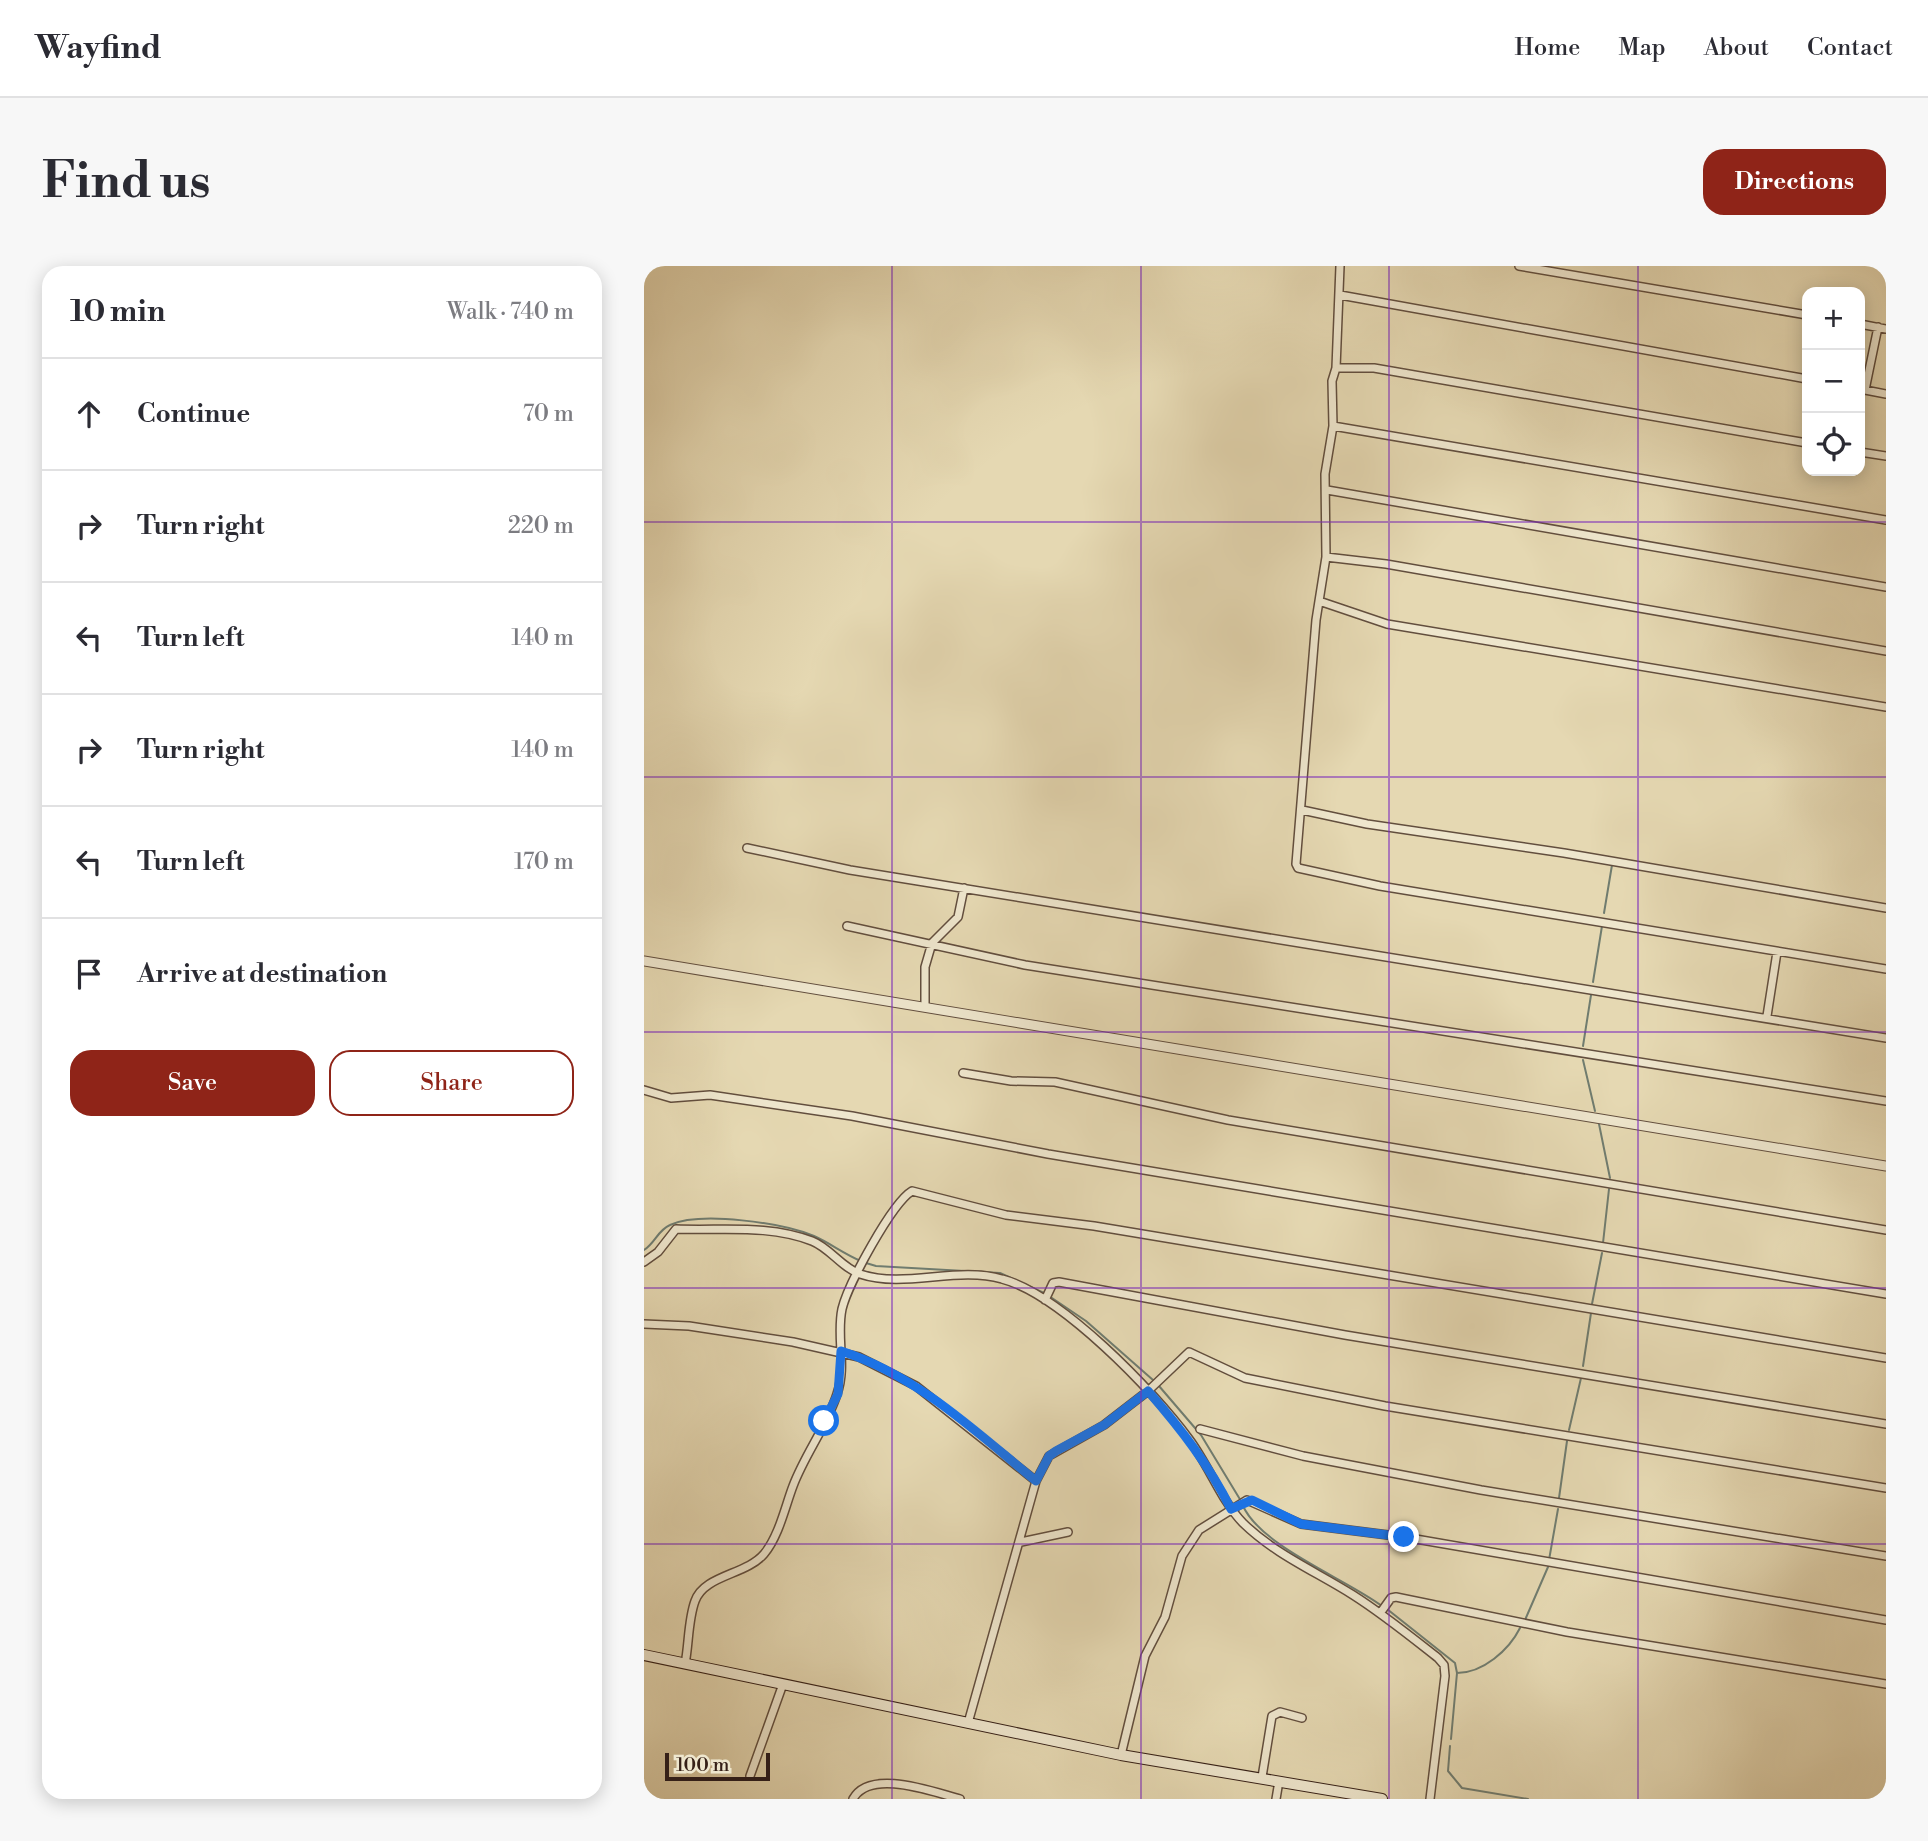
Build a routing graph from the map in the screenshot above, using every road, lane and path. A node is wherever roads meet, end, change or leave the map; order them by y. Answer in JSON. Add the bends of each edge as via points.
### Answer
{"nodes":[{"id":1,"x":1340,"y":266,"type":"edge"},
{"id":2,"x":1519,"y":266,"type":"edge"},
{"id":3,"x":1340,"y":295,"type":"junction"},
{"id":4,"x":1802,"y":314,"type":"edge"},
{"id":5,"x":1882,"y":328,"type":"edge"},
{"id":6,"x":1336,"y":368,"type":"junction"},
{"id":7,"x":1802,"y":378,"type":"edge"},
{"id":8,"x":1865,"y":380,"type":"edge"},
{"id":9,"x":1865,"y":390,"type":"edge"},
{"id":10,"x":1886,"y":394,"type":"edge"},
{"id":11,"x":1333,"y":426,"type":"junction"},
{"id":12,"x":1802,"y":442,"type":"edge"},
{"id":13,"x":1865,"y":453,"type":"edge"},
{"id":14,"x":1886,"y":456,"type":"edge"},
{"id":15,"x":1326,"y":489,"type":"junction"},
{"id":16,"x":1886,"y":520,"type":"edge"},
{"id":17,"x":1326,"y":557,"type":"junction"},
{"id":18,"x":1886,"y":587,"type":"edge"},
{"id":19,"x":1319,"y":601,"type":"junction"},
{"id":20,"x":1886,"y":651,"type":"edge"},
{"id":21,"x":1886,"y":707,"type":"edge"},
{"id":22,"x":1302,"y":810,"type":"junction"},
{"id":23,"x":747,"y":848,"type":"dead end"},
{"id":24,"x":964,"y":888,"type":"junction"},
{"id":25,"x":1886,"y":908,"type":"edge"},
{"id":26,"x":847,"y":926,"type":"dead end"},
{"id":27,"x":932,"y":943,"type":"junction"},
{"id":28,"x":1777,"y":952,"type":"junction"},
{"id":29,"x":644,"y":961,"type":"edge"},
{"id":30,"x":1886,"y":969,"type":"edge"},
{"id":31,"x":925,"y":1006,"type":"junction"},
{"id":32,"x":1767,"y":1016,"type":"junction"},
{"id":33,"x":1886,"y":1038,"type":"edge"},
{"id":34,"x":963,"y":1073,"type":"dead end"},
{"id":35,"x":644,"y":1090,"type":"edge"},
{"id":36,"x":1886,"y":1101,"type":"edge"},
{"id":37,"x":1886,"y":1166,"type":"edge"},
{"id":38,"x":1886,"y":1230,"type":"edge"},
{"id":39,"x":644,"y":1262,"type":"edge"},
{"id":40,"x":862,"y":1266,"type":"junction"},
{"id":41,"x":1886,"y":1294,"type":"edge"},
{"id":42,"x":1045,"y":1300,"type":"junction"},
{"id":43,"x":644,"y":1324,"type":"edge"},
{"id":44,"x":841,"y":1351,"type":"junction"},
{"id":45,"x":1886,"y":1359,"type":"edge"},
{"id":46,"x":1148,"y":1391,"type":"junction"},
{"id":47,"x":1886,"y":1424,"type":"edge"},
{"id":48,"x":1200,"y":1429,"type":"dead end"},
{"id":49,"x":1036,"y":1481,"type":"junction"},
{"id":50,"x":1886,"y":1488,"type":"edge"},
{"id":51,"x":1237,"y":1505,"type":"junction"},
{"id":52,"x":1068,"y":1532,"type":"dead end"},
{"id":53,"x":1021,"y":1542,"type":"junction"},
{"id":54,"x":1886,"y":1556,"type":"edge"},
{"id":55,"x":1383,"y":1608,"type":"junction"},
{"id":56,"x":1886,"y":1620,"type":"edge"},
{"id":57,"x":644,"y":1655,"type":"edge"},
{"id":58,"x":685,"y":1664,"type":"junction"},
{"id":59,"x":783,"y":1684,"type":"junction"},
{"id":60,"x":1886,"y":1684,"type":"edge"},
{"id":61,"x":1302,"y":1718,"type":"dead end"},
{"id":62,"x":968,"y":1723,"type":"junction"},
{"id":63,"x":1121,"y":1755,"type":"junction"},
{"id":64,"x":750,"y":1776,"type":"dead end"},
{"id":65,"x":1262,"y":1777,"type":"junction"},
{"id":66,"x":1279,"y":1781,"type":"junction"},
{"id":67,"x":853,"y":1799,"type":"edge"},
{"id":68,"x":960,"y":1799,"type":"edge"},
{"id":69,"x":1276,"y":1799,"type":"edge"},
{"id":70,"x":1382,"y":1799,"type":"edge"},
{"id":71,"x":1430,"y":1799,"type":"edge"}],
"edges":[{"from":1,"to":3,"type":"street"},
{"from":2,"to":4,"type":"street"},
{"from":3,"to":6,"type":"street"},
{"from":3,"to":7,"type":"street"},
{"from":5,"to":8,"type":"street"},
{"from":6,"to":11,"type":"street"},
{"from":6,"to":12,"type":"street","via":[[1374,368]]},
{"from":9,"to":10,"type":"street"},
{"from":11,"to":15,"type":"street"},
{"from":11,"to":16,"type":"street"},
{"from":13,"to":14,"type":"street"},
{"from":15,"to":17,"type":"street"},
{"from":15,"to":18,"type":"street"},
{"from":17,"to":19,"type":"street"},
{"from":17,"to":20,"type":"street"},
{"from":19,"to":21,"type":"street","via":[[1387,624]]},
{"from":19,"to":22,"type":"street"},
{"from":22,"to":25,"type":"street"},
{"from":22,"to":28,"type":"street","via":[[1296,864],[1307,871]]},
{"from":23,"to":24,"type":"street"},
{"from":24,"to":27,"type":"street","via":[[958,917]]},
{"from":24,"to":32,"type":"street","via":[[1567,988]]},
{"from":26,"to":27,"type":"street"},
{"from":27,"to":31,"type":"street","via":[[925,967]]},
{"from":27,"to":36,"type":"street","via":[[1025,965]]},
{"from":28,"to":30,"type":"street"},
{"from":28,"to":32,"type":"street"},
{"from":29,"to":31,"type":"street"},
{"from":31,"to":37,"type":"street"},
{"from":32,"to":33,"type":"street"},
{"from":34,"to":38,"type":"street","via":[[1055,1082],[1228,1120]]},
{"from":35,"to":41,"type":"street","via":[[671,1098],[709,1094],[852,1116],[1061,1157]]},
{"from":39,"to":40,"type":"street","via":[[676,1229],[750,1228],[816,1242]]},
{"from":40,"to":42,"type":"street","via":[[913,1279],[979,1275],[1003,1279]]},
{"from":40,"to":44,"type":"street","via":[[843,1309]]},
{"from":40,"to":45,"type":"street","via":[[897,1204],[912,1191],[1046,1223],[1094,1226]]},
{"from":42,"to":46,"type":"street"},
{"from":42,"to":47,"type":"street","via":[[1053,1283],[1059,1282],[1345,1335]]},
{"from":43,"to":44,"type":"street","via":[[671,1323]]},
{"from":44,"to":49,"type":"street","via":[[880,1365],[916,1386]]},
{"from":44,"to":58,"type":"street","via":[[838,1394],[772,1539],[756,1561],[705,1587],[695,1598]]},
{"from":46,"to":49,"type":"street","via":[[1104,1425],[1049,1456]]},
{"from":46,"to":50,"type":"street","via":[[1189,1352],[1245,1378],[1385,1406]]},
{"from":46,"to":51,"type":"street"},
{"from":48,"to":54,"type":"street","via":[[1303,1456],[1481,1490]]},
{"from":49,"to":53,"type":"street"},
{"from":51,"to":55,"type":"street","via":[[1276,1551]]},
{"from":51,"to":56,"type":"street","via":[[1252,1500],[1301,1524],[1404,1537]]},
{"from":51,"to":63,"type":"street","via":[[1199,1530],[1182,1556],[1164,1617],[1145,1656]]},
{"from":52,"to":53,"type":"street"},
{"from":53,"to":62,"type":"street"},
{"from":55,"to":60,"type":"street","via":[[1396,1597],[1567,1632]]},
{"from":55,"to":71,"type":"street","via":[[1444,1665]]},
{"from":57,"to":58,"type":"main road"},
{"from":58,"to":59,"type":"main road"},
{"from":59,"to":62,"type":"main road"},
{"from":59,"to":64,"type":"street"},
{"from":61,"to":65,"type":"street","via":[[1280,1712],[1272,1716]]},
{"from":62,"to":63,"type":"main road"},
{"from":63,"to":65,"type":"main road"},
{"from":65,"to":66,"type":"main road"},
{"from":66,"to":69,"type":"street"},
{"from":66,"to":70,"type":"main road"},
{"from":67,"to":68,"type":"street","via":[[857,1791],[876,1783],[911,1786]]}]}
